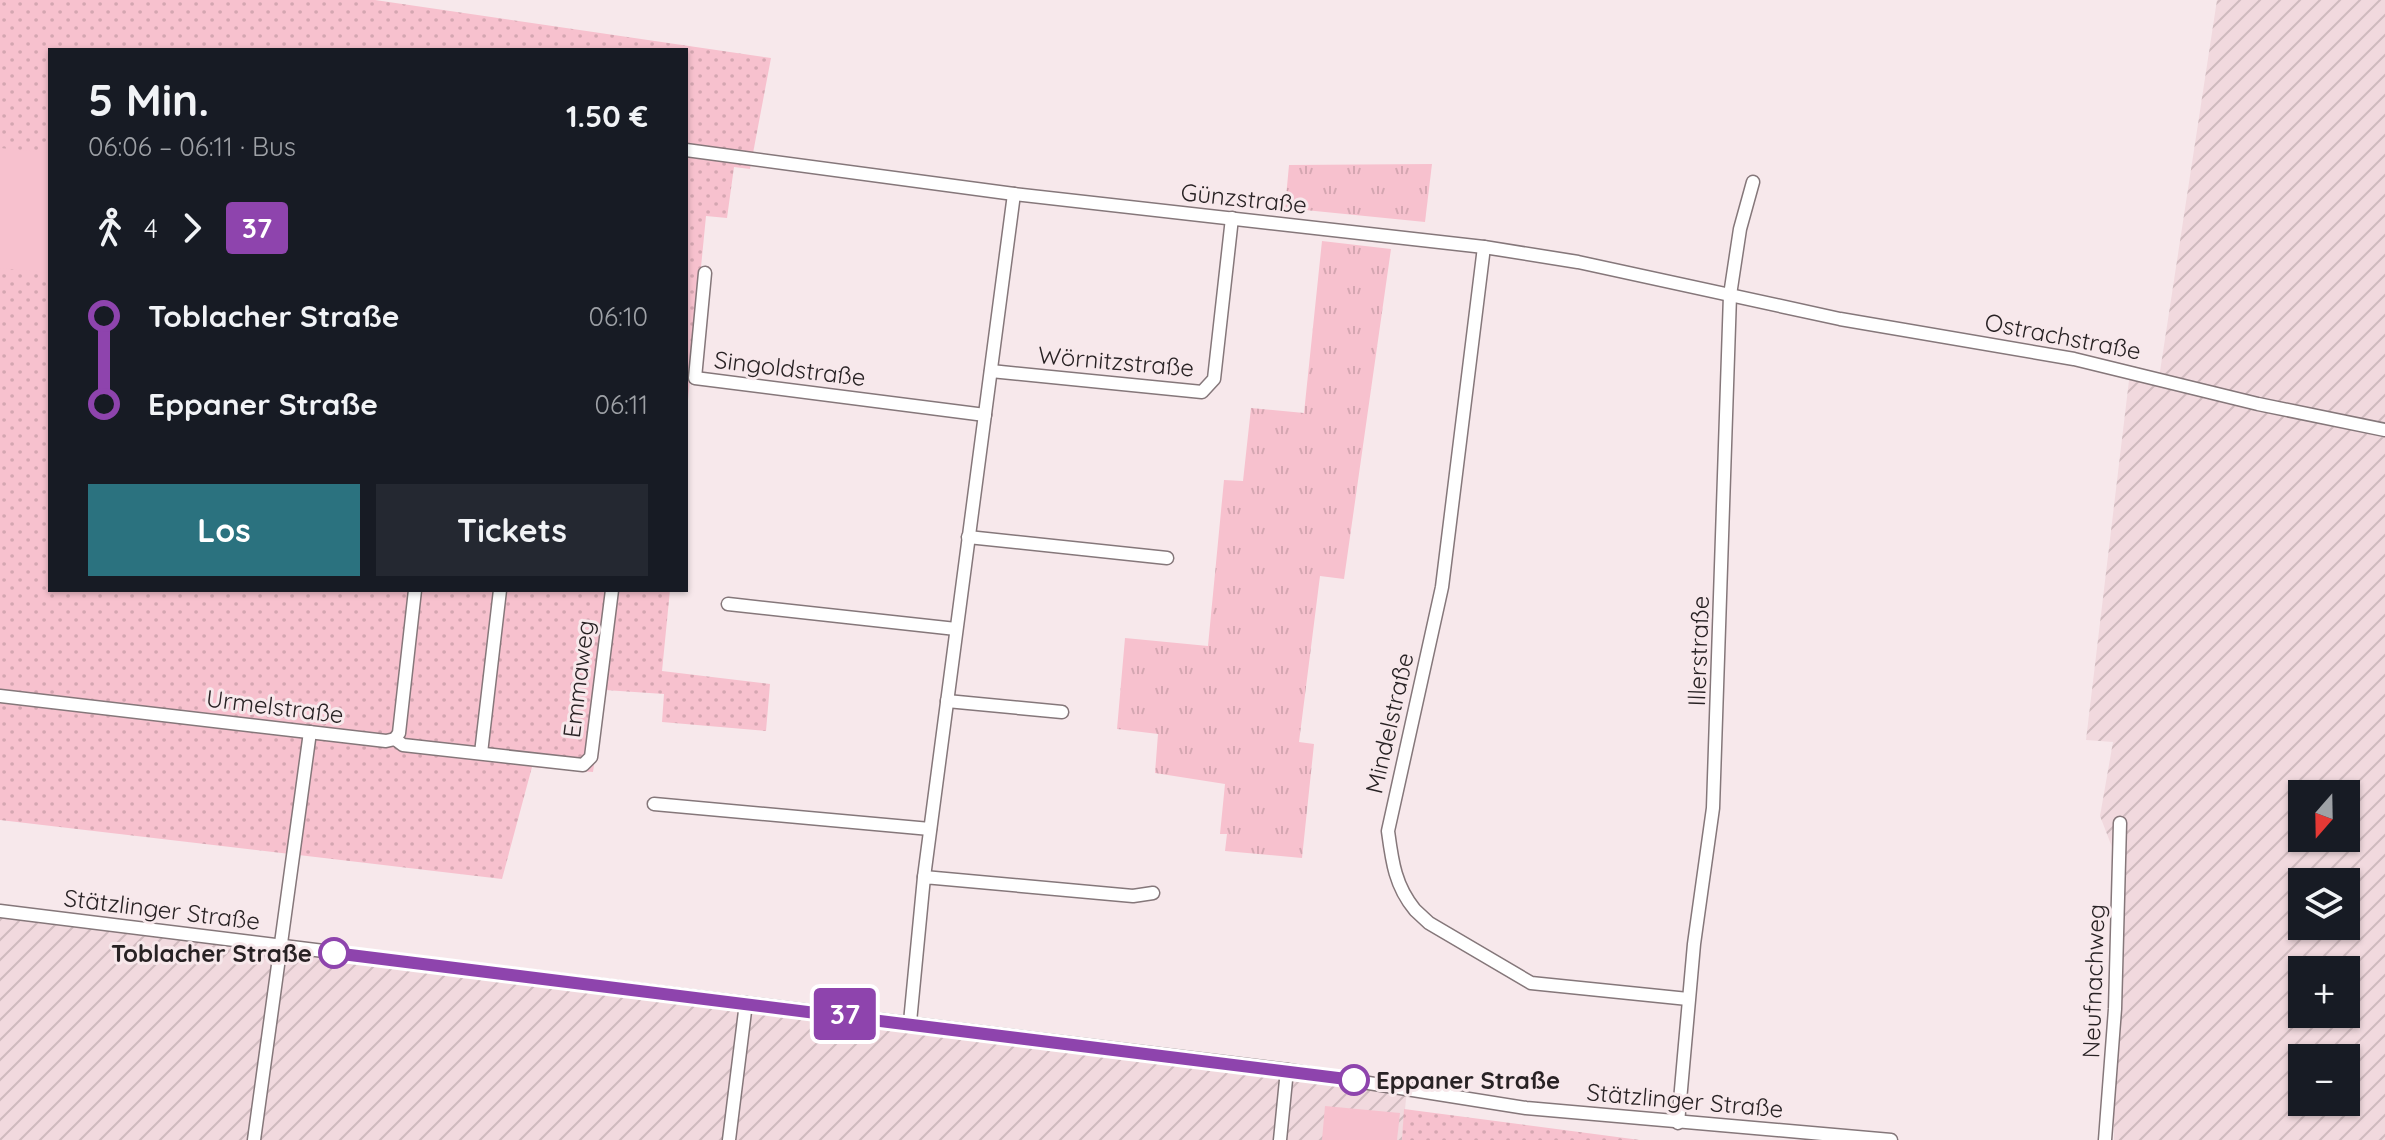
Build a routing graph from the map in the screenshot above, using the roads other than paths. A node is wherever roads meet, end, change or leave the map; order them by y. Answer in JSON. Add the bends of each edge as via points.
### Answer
{"nodes":[{"id":1,"x":688,"y":150,"type":"edge"},
{"id":2,"x":1753,"y":182,"type":"dead end"},
{"id":3,"x":1014,"y":194,"type":"junction"},
{"id":4,"x":1232,"y":218,"type":"junction"},
{"id":5,"x":1484,"y":247,"type":"junction"},
{"id":6,"x":705,"y":273,"type":"dead end"},
{"id":7,"x":1730,"y":295,"type":"junction"},
{"id":8,"x":991,"y":371,"type":"junction"},
{"id":9,"x":985,"y":415,"type":"junction"},
{"id":10,"x":2385,"y":430,"type":"edge"},
{"id":11,"x":968,"y":537,"type":"junction"},
{"id":12,"x":1167,"y":558,"type":"dead end"},
{"id":13,"x":415,"y":592,"type":"edge"},
{"id":14,"x":500,"y":592,"type":"edge"},
{"id":15,"x":612,"y":592,"type":"edge"},
{"id":16,"x":728,"y":604,"type":"dead end"},
{"id":17,"x":956,"y":629,"type":"junction"},
{"id":18,"x":0,"y":696,"type":"edge"},
{"id":19,"x":947,"y":701,"type":"junction"},
{"id":20,"x":1062,"y":712,"type":"dead end"},
{"id":21,"x":310,"y":732,"type":"junction"},
{"id":22,"x":395,"y":739,"type":"junction"},
{"id":23,"x":481,"y":753,"type":"junction"},
{"id":24,"x":654,"y":804,"type":"dead end"},
{"id":25,"x":2120,"y":823,"type":"dead end"},
{"id":26,"x":930,"y":829,"type":"junction"},
{"id":27,"x":924,"y":877,"type":"junction"},
{"id":28,"x":1153,"y":893,"type":"dead end"},
{"id":29,"x":0,"y":911,"type":"edge"},
{"id":30,"x":281,"y":945,"type":"junction"},
{"id":31,"x":1688,"y":999,"type":"junction"},
{"id":32,"x":746,"y":1003,"type":"junction"},
{"id":33,"x":910,"y":1022,"type":"junction"},
{"id":34,"x":1287,"y":1070,"type":"junction"},
{"id":35,"x":1678,"y":1123,"type":"junction"},
{"id":36,"x":254,"y":1140,"type":"edge"},
{"id":37,"x":729,"y":1140,"type":"edge"},
{"id":38,"x":1280,"y":1140,"type":"edge"},
{"id":39,"x":1891,"y":1140,"type":"edge"},
{"id":40,"x":2105,"y":1140,"type":"edge"}],
"edges":[{"from":1,"to":3,"type":"street","name":"Günzstraße"},
{"from":2,"to":7,"type":"street","name":"Illerstraße"},
{"from":3,"to":4,"type":"street","name":"Günzstraße"},
{"from":3,"to":8,"type":"street"},
{"from":4,"to":5,"type":"street","name":"Günzstraße"},
{"from":4,"to":8,"type":"street","name":"Wörnitzstraße","via":[[1214,379],[1202,392]]},
{"from":5,"to":7,"type":"street","name":"Günzstraße"},
{"from":5,"to":31,"type":"street","name":"Mindelstraße","via":[[1443,578],[1388,831],[1393,868],[1405,897],[1425,919],[1519,978],[1545,986]]},
{"from":6,"to":9,"type":"street","name":"Singoldstraße","via":[[695,378]]},
{"from":7,"to":10,"type":"street","name":"Ostrachstraße","via":[[2074,359]]},
{"from":7,"to":31,"type":"street","name":"Illerstraße","via":[[1713,808]]},
{"from":8,"to":9,"type":"street"},
{"from":9,"to":11,"type":"street"},
{"from":11,"to":12,"type":"street"},
{"from":11,"to":17,"type":"street"},
{"from":13,"to":22,"type":"street"},
{"from":14,"to":23,"type":"street"},
{"from":15,"to":23,"type":"street","name":"Emmaweg","via":[[591,757],[583,765]]},
{"from":16,"to":17,"type":"street"},
{"from":17,"to":19,"type":"street"},
{"from":18,"to":21,"type":"street","name":"Urmelstraße"},
{"from":19,"to":20,"type":"street"},
{"from":19,"to":26,"type":"street"},
{"from":21,"to":22,"type":"street","name":"Urmelstraße"},
{"from":21,"to":30,"type":"street"},
{"from":22,"to":23,"type":"street","name":"Emmaweg","via":[[403,745]]},
{"from":24,"to":26,"type":"street"},
{"from":25,"to":40,"type":"street","name":"Neufnachweg"},
{"from":26,"to":27,"type":"street"},
{"from":27,"to":28,"type":"street","via":[[1133,896]]},
{"from":27,"to":33,"type":"street"},
{"from":29,"to":30,"type":"street","name":"Stätzlinger Straße"},
{"from":30,"to":32,"type":"street","name":"Stätzlinger Straße"},
{"from":30,"to":36,"type":"street"},
{"from":31,"to":35,"type":"street","name":"Illerstraße"},
{"from":32,"to":33,"type":"street","name":"Stätzlinger Straße"},
{"from":32,"to":37,"type":"street"},
{"from":33,"to":34,"type":"street","name":"Stätzlinger Straße"},
{"from":34,"to":35,"type":"street","name":"Stätzlinger Straße","via":[[1526,1108]]},
{"from":34,"to":38,"type":"street"},
{"from":35,"to":39,"type":"street","name":"Stätzlinger Straße"}]}
